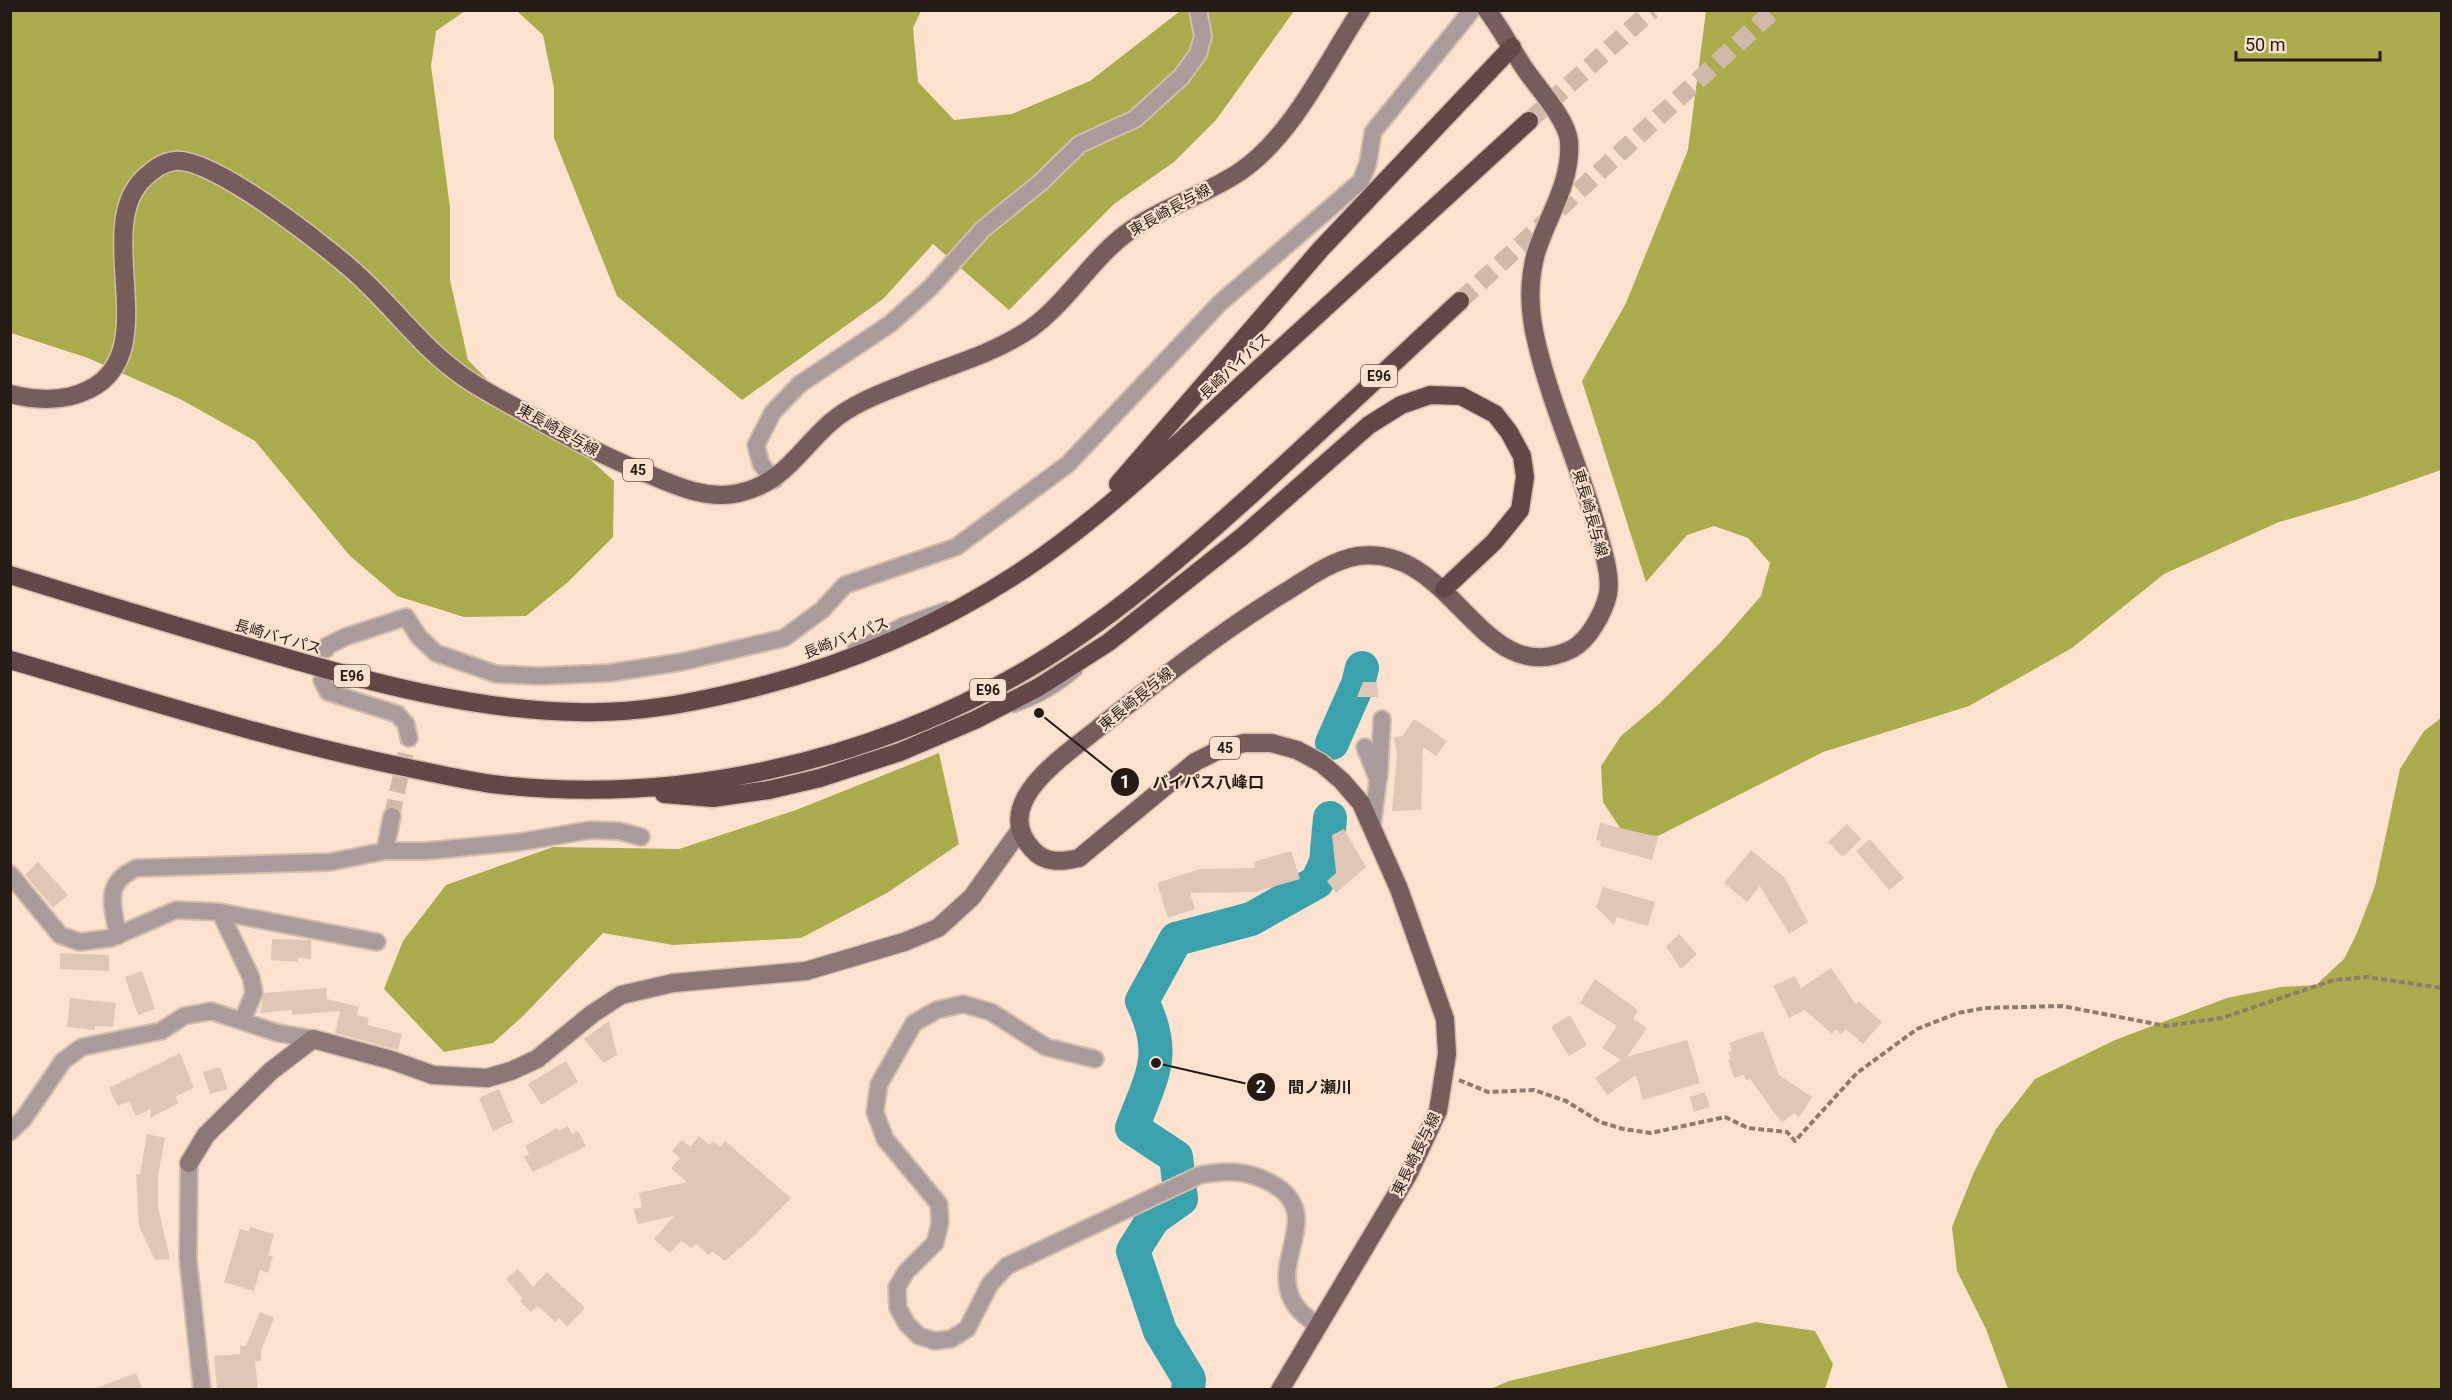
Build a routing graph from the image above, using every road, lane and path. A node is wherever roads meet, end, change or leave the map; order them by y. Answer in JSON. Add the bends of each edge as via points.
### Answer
{"nodes":[{"id":1,"x":1198,"y":10,"type":"edge"},
{"id":2,"x":1361,"y":10,"type":"edge"},
{"id":3,"x":1472,"y":10,"type":"edge"},
{"id":4,"x":1487,"y":10,"type":"edge"},
{"id":5,"x":1512,"y":47,"type":"junction"},
{"id":6,"x":1528,"y":121,"type":"tunnel mouth"},
{"id":7,"x":1460,"y":301,"type":"tunnel mouth"},
{"id":8,"x":10,"y":394,"type":"edge"},
{"id":9,"x":1298,"y":452,"type":"junction"},
{"id":10,"x":774,"y":480,"type":"junction"},
{"id":11,"x":1095,"y":515,"type":"junction"},
{"id":12,"x":1193,"y":574,"type":"junction"},
{"id":13,"x":10,"y":575,"type":"edge"},
{"id":14,"x":1444,"y":589,"type":"junction"},
{"id":15,"x":326,"y":649,"type":"dead end"},
{"id":16,"x":10,"y":660,"type":"edge"},
{"id":17,"x":322,"y":680,"type":"dead end"},
{"id":18,"x":1383,"y":719,"type":"dead end"},
{"id":19,"x":409,"y":738,"type":"tunnel mouth"},
{"id":20,"x":1365,"y":747,"type":"dead end"},
{"id":21,"x":1378,"y":780,"type":"junction"},
{"id":22,"x":612,"y":790,"type":"junction"},
{"id":23,"x":392,"y":816,"type":"tunnel mouth"},
{"id":24,"x":1372,"y":827,"type":"junction"},
{"id":25,"x":1020,"y":830,"type":"junction"},
{"id":26,"x":641,"y":837,"type":"dead end"},
{"id":27,"x":385,"y":851,"type":"junction"},
{"id":28,"x":10,"y":874,"type":"edge"},
{"id":29,"x":220,"y":912,"type":"junction"},
{"id":30,"x":118,"y":936,"type":"junction"},
{"id":31,"x":377,"y":942,"type":"dead end"},
{"id":32,"x":2442,"y":988,"type":"edge"},
{"id":33,"x":243,"y":1019,"type":"junction"},
{"id":34,"x":313,"y":1039,"type":"junction"},
{"id":35,"x":1095,"y":1059,"type":"dead end"},
{"id":36,"x":1445,"y":1078,"type":"junction"},
{"id":37,"x":10,"y":1132,"type":"edge"},
{"id":38,"x":189,"y":1163,"type":"joint"},
{"id":39,"x":1317,"y":1325,"type":"junction"},
{"id":40,"x":202,"y":1389,"type":"edge"},
{"id":41,"x":1280,"y":1389,"type":"edge"}],
"edges":[{"from":1,"to":10,"type":"street","via":[[1203,36],[1198,54],[1181,77],[1135,119],[1080,144],[983,229],[931,287],[890,324],[800,384],[773,412],[756,445],[761,464]]},
{"from":2,"to":10,"type":"main road","name":"東長崎長与線","number":"45","via":[[1303,105],[1270,146],[1240,171],[1127,232],[1033,327],[987,353],[866,399],[832,421]]},
{"from":3,"to":15,"type":"street","via":[[1373,132],[1368,163],[1360,181],[1220,303],[1068,464],[956,548],[845,585],[822,610],[784,638],[681,662],[609,673],[496,674],[436,653],[406,618],[345,637]]},
{"from":4,"to":5,"type":"main road","name":"東長崎長与線"},
{"from":5,"to":11,"type":"highway","via":[[1320,250]]},
{"from":5,"to":14,"type":"main road","name":"東長崎長与線","via":[[1569,137],[1566,175],[1536,253],[1529,296],[1536,341],[1592,508],[1604,554],[1608,592],[1596,622],[1575,648],[1545,657],[1518,653],[1492,639]]},
{"from":6,"to":11,"type":"highway","name":"長崎バイパス","number":"E96"},
{"from":7,"to":9,"type":"highway","number":"E96"},
{"from":8,"to":10,"type":"main road","name":"東長崎長与線","number":"45","via":[[72,398],[100,384],[118,363],[125,336],[127,208],[138,184],[156,167],[177,160],[200,165],[231,180],[360,276],[395,315],[458,373],[589,448],[693,493],[734,495]]},
{"from":9,"to":12,"type":"highway"},
{"from":9,"to":22,"type":"highway","number":"E96","via":[[1146,585],[1080,635],[1025,671],[958,706],[889,735],[753,774]]},
{"from":11,"to":13,"type":"highway","name":"長崎バイパス","number":"E96","via":[[1022,571],[940,620],[860,655],[786,680],[652,709],[578,712],[506,707],[418,692],[298,662]]},
{"from":12,"to":14,"type":"highway","via":[[1243,536],[1369,425],[1401,405],[1430,395],[1461,396],[1495,414],[1522,456],[1525,477],[1520,510],[1494,542]]},
{"from":12,"to":22,"type":"highway","via":[[1109,642],[1039,687],[900,752],[820,778],[713,798]]},
{"from":14,"to":25,"type":"main road","name":"東長崎長与線","via":[[1402,560],[1357,556],[1327,567],[1255,610],[1179,664],[1066,755],[1032,786],[1020,804]]},
{"from":16,"to":22,"type":"highway","number":"E96","via":[[330,752],[489,784]]},
{"from":17,"to":19,"type":"street","via":[[328,692],[397,714],[406,724]]},
{"from":18,"to":21,"type":"street"},
{"from":20,"to":21,"type":"street"},
{"from":21,"to":24,"type":"street"},
{"from":23,"to":27,"type":"street"},
{"from":24,"to":25,"type":"main road","name":"東長崎長与線","number":"45","via":[[1361,803],[1321,763],[1297,750],[1271,743],[1244,743],[1195,762],[1079,858],[1059,863],[1040,857]]},
{"from":24,"to":36,"type":"main road","name":"東長崎長与線","number":"45","via":[[1404,900],[1445,1019]]},
{"from":25,"to":34,"type":"street","via":[[972,897],[938,928],[806,971],[673,983],[621,995],[537,1059],[511,1071],[487,1078],[433,1075]]},
{"from":26,"to":27,"type":"street","via":[[590,830],[520,842]]},
{"from":27,"to":30,"type":"street","via":[[330,862],[137,868],[123,874],[115,885],[112,899]]},
{"from":28,"to":30,"type":"street","via":[[60,935],[80,942]]},
{"from":29,"to":30,"type":"street","via":[[176,910]]},
{"from":29,"to":31,"type":"street"},
{"from":29,"to":33,"type":"street","via":[[251,977],[254,993]]},
{"from":32,"to":36,"type":"path","via":[[2367,977],[2334,980],[2222,1018],[2166,1026],[2062,1006],[1985,1008],[1958,1013],[1917,1029],[1857,1073],[1795,1141],[1787,1132],[1748,1128],[1725,1117],[1651,1133],[1623,1129],[1534,1090],[1488,1092],[1461,1080]]},
{"from":33,"to":34,"type":"street","via":[[278,1033]]},
{"from":33,"to":37,"type":"street","via":[[211,1011],[184,1016],[161,1031],[82,1047],[63,1061]]},
{"from":34,"to":38,"type":"street","via":[[272,1071],[206,1135]]},
{"from":35,"to":39,"type":"street","via":[[1046,1047],[991,1012],[963,1004],[938,1010],[914,1023],[879,1084],[875,1112],[885,1139],[939,1204],[940,1224],[935,1243],[897,1287],[898,1308],[907,1324],[919,1336],[935,1341],[951,1339],[967,1329],[990,1284],[1007,1266],[1200,1175],[1228,1170],[1255,1175],[1292,1200],[1298,1215],[1288,1278],[1290,1294],[1299,1311]]},
{"from":36,"to":39,"type":"main road","name":"東長崎長与線","number":"45","via":[[1438,1111],[1408,1175]]},
{"from":38,"to":40,"type":"street","via":[[188,1259]]},
{"from":39,"to":41,"type":"main road","name":"東長崎長与線","number":"45"}]}
